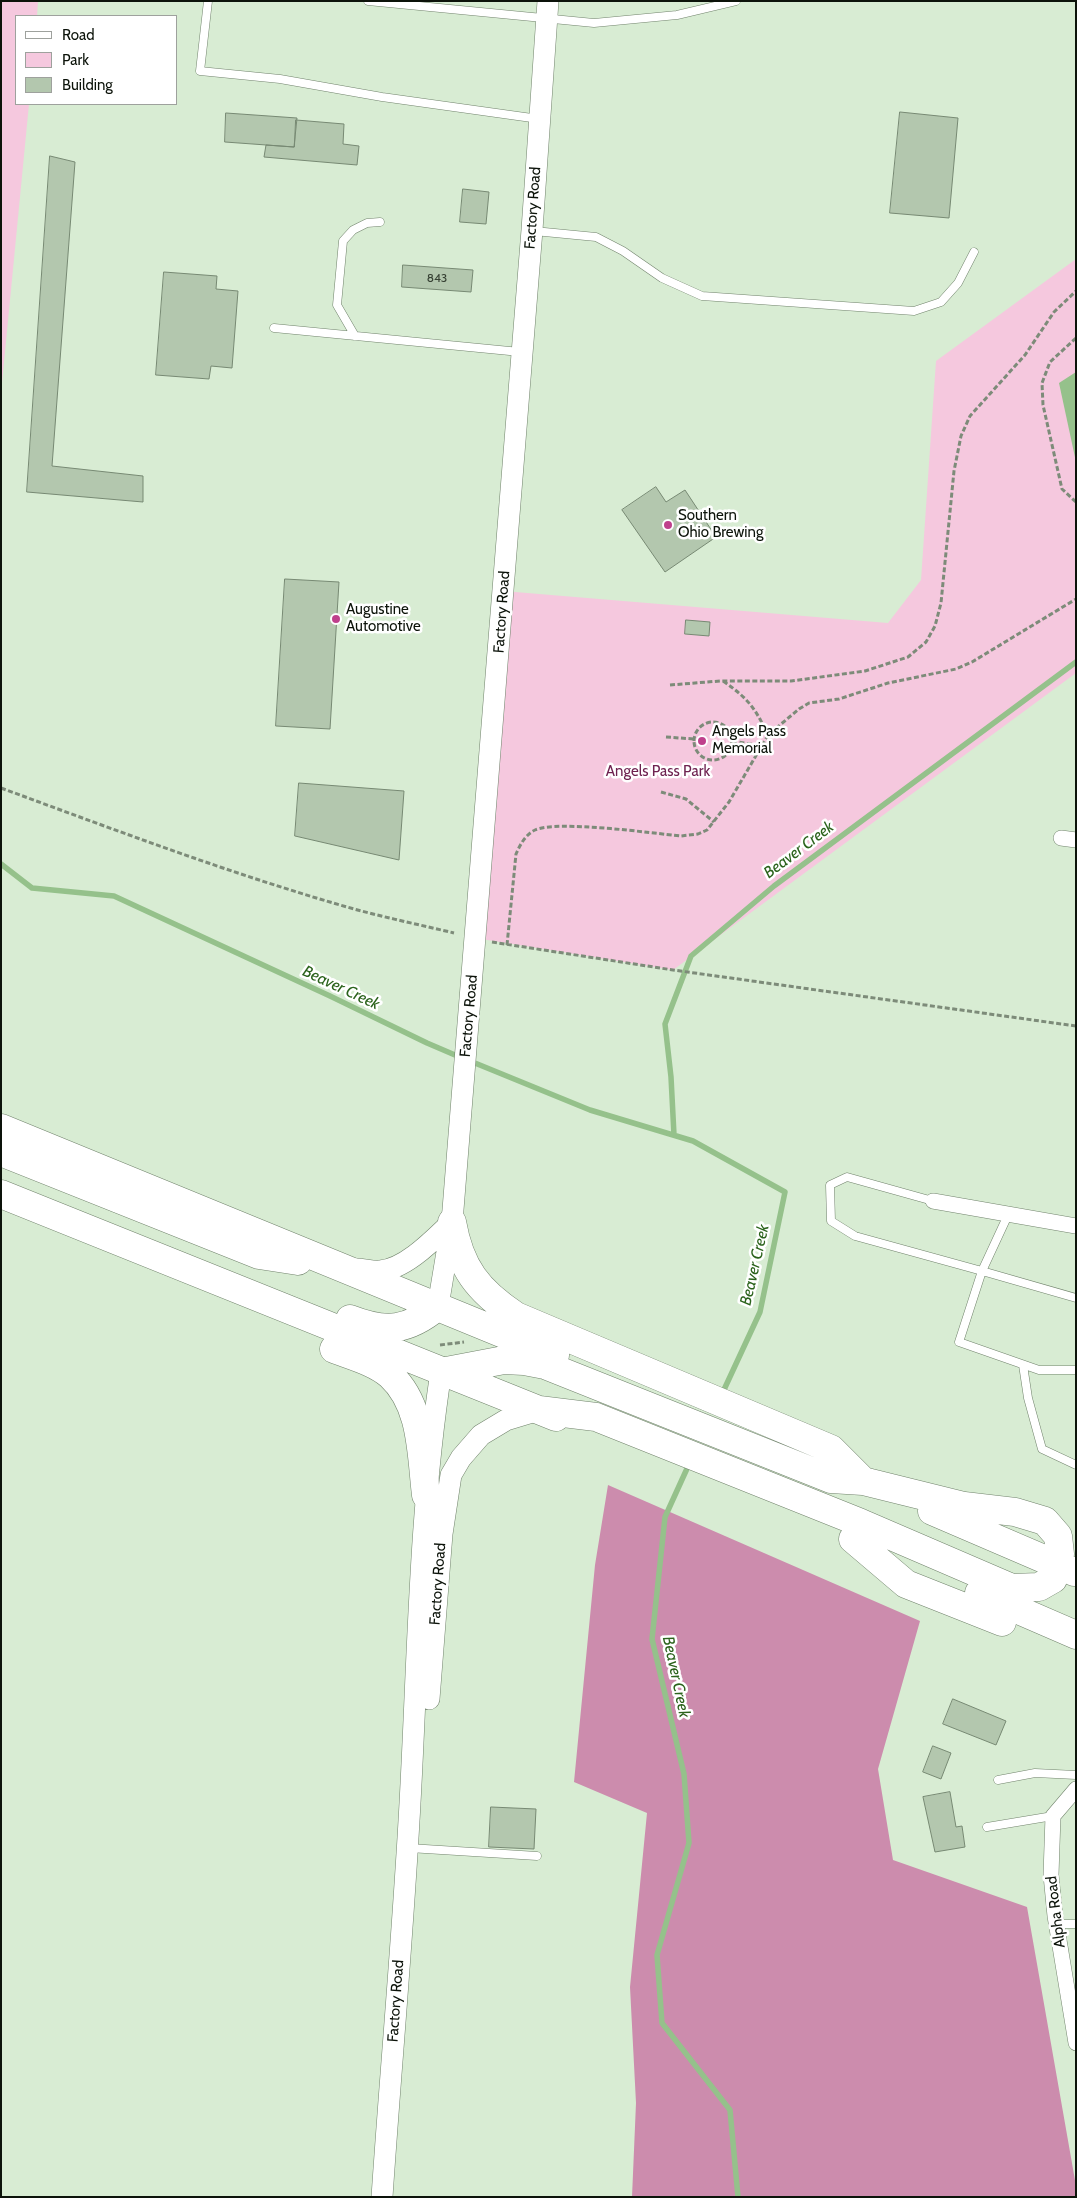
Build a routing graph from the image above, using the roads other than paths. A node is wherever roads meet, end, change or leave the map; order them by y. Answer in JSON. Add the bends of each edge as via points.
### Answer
{"nodes":[{"id":1,"x":208,"y":1,"type":"edge"},
{"id":2,"x":368,"y":1,"type":"edge"},
{"id":3,"x":736,"y":1,"type":"edge"},
{"id":4,"x":548,"y":10,"type":"edge"},
{"id":5,"x":540,"y":119,"type":"junction"},
{"id":6,"x":380,"y":222,"type":"dead end"},
{"id":7,"x":532,"y":230,"type":"junction"},
{"id":8,"x":974,"y":252,"type":"dead end"},
{"id":9,"x":274,"y":328,"type":"dead end"},
{"id":10,"x":356,"y":336,"type":"junction"},
{"id":11,"x":522,"y":352,"type":"junction"},
{"id":12,"x":1,"y":1128,"type":"edge"},
{"id":13,"x":1,"y":1152,"type":"edge"},
{"id":14,"x":1,"y":1178,"type":"edge"},
{"id":15,"x":1,"y":1194,"type":"edge"},
{"id":16,"x":933,"y":1201,"type":"joint"},
{"id":17,"x":1008,"y":1215,"type":"junction"},
{"id":18,"x":452,"y":1222,"type":"junction"},
{"id":19,"x":1076,"y":1226,"type":"edge"},
{"id":20,"x":121,"y":1243,"type":"junction"},
{"id":21,"x":339,"y":1267,"type":"junction"},
{"id":22,"x":982,"y":1271,"type":"junction"},
{"id":23,"x":1076,"y":1298,"type":"edge"},
{"id":24,"x":438,"y":1306,"type":"junction"},
{"id":25,"x":438,"y":1359,"type":"junction"},
{"id":26,"x":1023,"y":1365,"type":"junction"},
{"id":27,"x":1076,"y":1370,"type":"edge"},
{"id":28,"x":647,"y":1389,"type":"junction"},
{"id":29,"x":539,"y":1410,"type":"junction"},
{"id":30,"x":1076,"y":1465,"type":"edge"},
{"id":31,"x":863,"y":1481,"type":"junction"},
{"id":32,"x":756,"y":1490,"type":"junction"},
{"id":33,"x":426,"y":1495,"type":"junction"},
{"id":34,"x":853,"y":1539,"type":"junction"},
{"id":35,"x":1067,"y":1570,"type":"edge"},
{"id":36,"x":1076,"y":1635,"type":"edge"},
{"id":37,"x":1076,"y":1652,"type":"edge"},
{"id":38,"x":1076,"y":1775,"type":"edge"},
{"id":39,"x":998,"y":1780,"type":"dead end"},
{"id":40,"x":1076,"y":1789,"type":"edge"},
{"id":41,"x":410,"y":1804,"type":"junction"},
{"id":42,"x":1053,"y":1816,"type":"junction"},
{"id":43,"x":986,"y":1827,"type":"dead end"},
{"id":44,"x":407,"y":1848,"type":"junction"},
{"id":45,"x":537,"y":1856,"type":"dead end"},
{"id":46,"x":1057,"y":1924,"type":"junction"},
{"id":47,"x":1076,"y":1924,"type":"edge"},
{"id":48,"x":1076,"y":2043,"type":"edge"},
{"id":49,"x":382,"y":2197,"type":"edge"}],
"edges":[{"from":1,"to":5,"type":"lane","via":[[200,71],[280,79]]},
{"from":2,"to":4,"type":"lane"},
{"from":3,"to":4,"type":"lane","via":[[677,14],[594,23]]},
{"from":4,"to":5,"type":"street","name":"Factory Road"},
{"from":5,"to":7,"type":"street","name":"Factory Road"},
{"from":6,"to":10,"type":"lane","via":[[367,223],[353,230],[343,241],[337,305]]},
{"from":7,"to":8,"type":"lane","via":[[596,237],[662,278],[702,296],[914,311],[942,302],[958,283]]},
{"from":7,"to":11,"type":"street","name":"Factory Road"},
{"from":9,"to":10,"type":"lane"},
{"from":10,"to":11,"type":"lane"},
{"from":11,"to":18,"type":"street","name":"Factory Road"},
{"from":12,"to":21,"type":"highway"},
{"from":13,"to":21,"type":"highway","via":[[259,1255]]},
{"from":14,"to":24,"type":"highway","via":[[364,1324],[383,1329],[404,1326],[421,1320]]},
{"from":15,"to":20,"type":"highway"},
{"from":16,"to":17,"type":"street"},
{"from":16,"to":22,"type":"lane","via":[[847,1177],[830,1185],[831,1221],[855,1236]]},
{"from":17,"to":19,"type":"street"},
{"from":17,"to":22,"type":"lane"},
{"from":18,"to":21,"type":"street","via":[[418,1253],[399,1264],[381,1271]]},
{"from":18,"to":24,"type":"street","name":"Factory Road"},
{"from":18,"to":28,"type":"highway","via":[[463,1262],[493,1301]]},
{"from":20,"to":25,"type":"highway"},
{"from":20,"to":33,"type":"highway","via":[[146,1273],[389,1374],[417,1419]]},
{"from":21,"to":24,"type":"highway"},
{"from":22,"to":23,"type":"lane"},
{"from":22,"to":26,"type":"lane","via":[[959,1342]]},
{"from":24,"to":28,"type":"highway"},
{"from":25,"to":28,"type":"highway","via":[[524,1361]]},
{"from":25,"to":29,"type":"highway"},
{"from":25,"to":33,"type":"street","name":"Factory Road"},
{"from":26,"to":27,"type":"lane","via":[[1039,1370]]},
{"from":26,"to":30,"type":"lane","via":[[1042,1449]]},
{"from":28,"to":31,"type":"highway"},
{"from":29,"to":32,"type":"highway","via":[[627,1438]]},
{"from":29,"to":41,"type":"street","name":"Factory Road","via":[[506,1420],[480,1436],[451,1475],[442,1534],[426,1748]]},
{"from":31,"to":35,"type":"highway"},
{"from":31,"to":35,"type":"highway","via":[[964,1506],[1015,1512],[1045,1521],[1058,1536],[1060,1554]]},
{"from":32,"to":34,"type":"highway"},
{"from":32,"to":35,"type":"highway","via":[[861,1523],[1012,1588],[1039,1587]]},
{"from":33,"to":41,"type":"street","name":"Factory Road"},
{"from":34,"to":36,"type":"highway"},
{"from":34,"to":37,"type":"highway","via":[[906,1584]]},
{"from":38,"to":39,"type":"lane","via":[[1035,1773]]},
{"from":40,"to":42,"type":"street"},
{"from":41,"to":44,"type":"street","name":"Factory Road"},
{"from":42,"to":43,"type":"lane"},
{"from":42,"to":46,"type":"street","name":"Alpha Road","via":[[1051,1875]]},
{"from":44,"to":45,"type":"lane"},
{"from":44,"to":49,"type":"street","name":"Factory Road"},
{"from":46,"to":47,"type":"lane"},
{"from":46,"to":48,"type":"street","name":"Alpha Road"}]}
